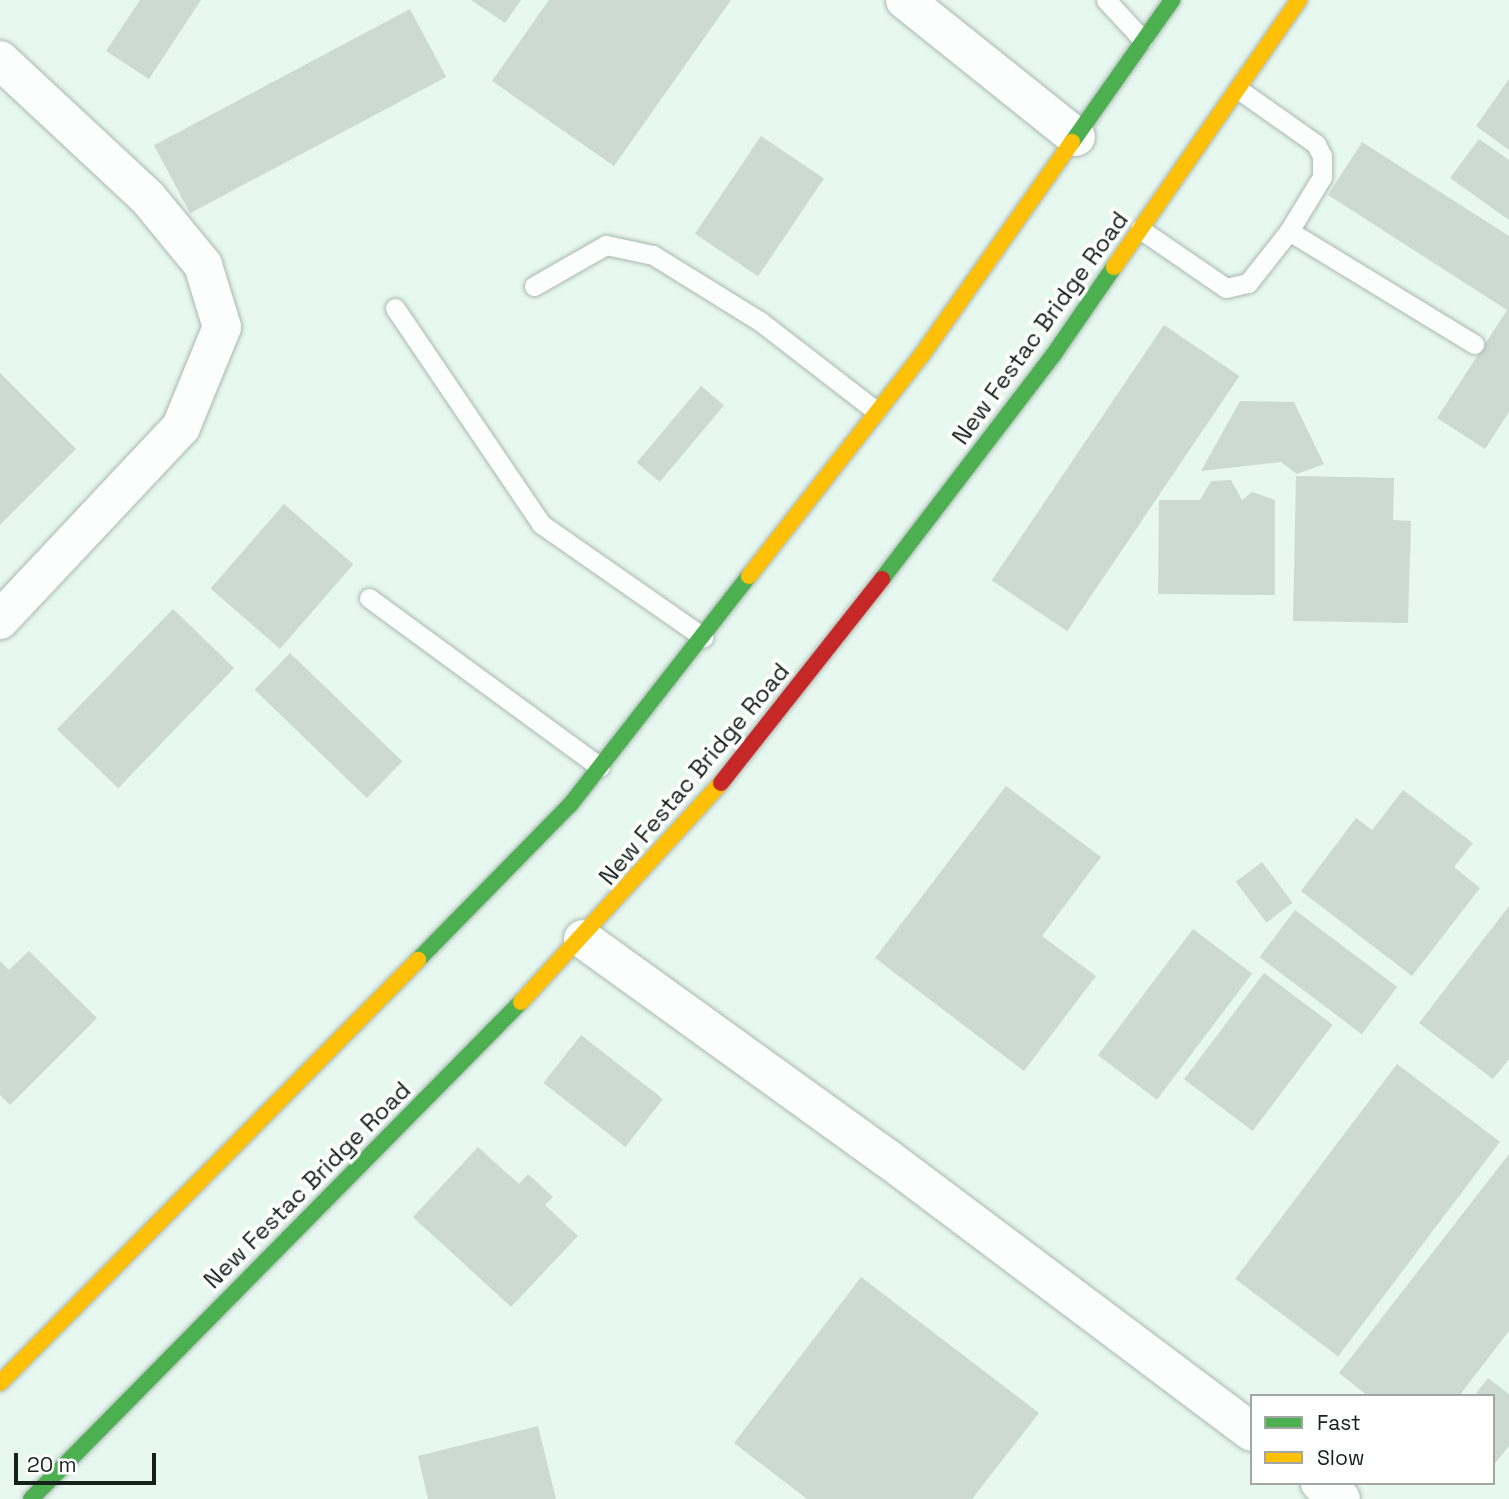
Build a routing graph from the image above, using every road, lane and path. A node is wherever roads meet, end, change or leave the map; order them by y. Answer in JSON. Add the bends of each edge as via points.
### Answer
{"nodes":[{"id":1,"x":905,"y":0,"type":"edge"},
{"id":2,"x":1106,"y":0,"type":"edge"},
{"id":3,"x":1172,"y":0,"type":"edge"},
{"id":4,"x":1299,"y":0,"type":"edge"},
{"id":5,"x":1143,"y":40,"type":"junction"},
{"id":6,"x":0,"y":60,"type":"edge"},
{"id":7,"x":1238,"y":89,"type":"junction"},
{"id":8,"x":1076,"y":137,"type":"junction"},
{"id":9,"x":1140,"y":229,"type":"junction"},
{"id":10,"x":1289,"y":231,"type":"junction"},
{"id":11,"x":534,"y":286,"type":"dead end"},
{"id":12,"x":394,"y":307,"type":"dead end"},
{"id":13,"x":1474,"y":344,"type":"dead end"},
{"id":14,"x":876,"y":411,"type":"junction"},
{"id":15,"x":369,"y":598,"type":"dead end"},
{"id":16,"x":0,"y":620,"type":"edge"},
{"id":17,"x":703,"y":637,"type":"junction"},
{"id":18,"x":600,"y":767,"type":"junction"},
{"id":19,"x":583,"y":939,"type":"junction"},
{"id":20,"x":0,"y":1383,"type":"edge"},
{"id":21,"x":1250,"y":1430,"type":"edge"},
{"id":22,"x":1323,"y":1485,"type":"edge"},
{"id":23,"x":31,"y":1499,"type":"edge"},
{"id":24,"x":1341,"y":1499,"type":"edge"}],
"edges":[{"from":1,"to":8,"type":"street"},
{"from":2,"to":5,"type":"lane"},
{"from":3,"to":5,"type":"main road"},
{"from":4,"to":7,"type":"main road","name":"New Festac Bridge Road"},
{"from":5,"to":8,"type":"main road"},
{"from":6,"to":16,"type":"street","via":[[148,198],[202,265],[222,327],[181,427]]},
{"from":7,"to":9,"type":"main road","name":"New Festac Bridge Road"},
{"from":7,"to":10,"type":"lane","via":[[1316,144],[1322,156],[1322,177]]},
{"from":8,"to":14,"type":"main road","via":[[921,356]]},
{"from":9,"to":10,"type":"lane","via":[[1226,288],[1248,283]]},
{"from":9,"to":19,"type":"main road","name":"New Festac Bridge Road","via":[[1054,354],[754,746]]},
{"from":10,"to":13,"type":"lane"},
{"from":11,"to":14,"type":"lane","via":[[606,245],[653,255],[761,322]]},
{"from":12,"to":17,"type":"lane","via":[[541,524]]},
{"from":14,"to":17,"type":"main road"},
{"from":15,"to":18,"type":"lane"},
{"from":17,"to":18,"type":"main road"},
{"from":18,"to":20,"type":"main road","via":[[570,805]]},
{"from":19,"to":21,"type":"street","via":[[887,1158]]},
{"from":19,"to":23,"type":"main road","name":"New Festac Bridge Road"},
{"from":22,"to":24,"type":"street"}]}
